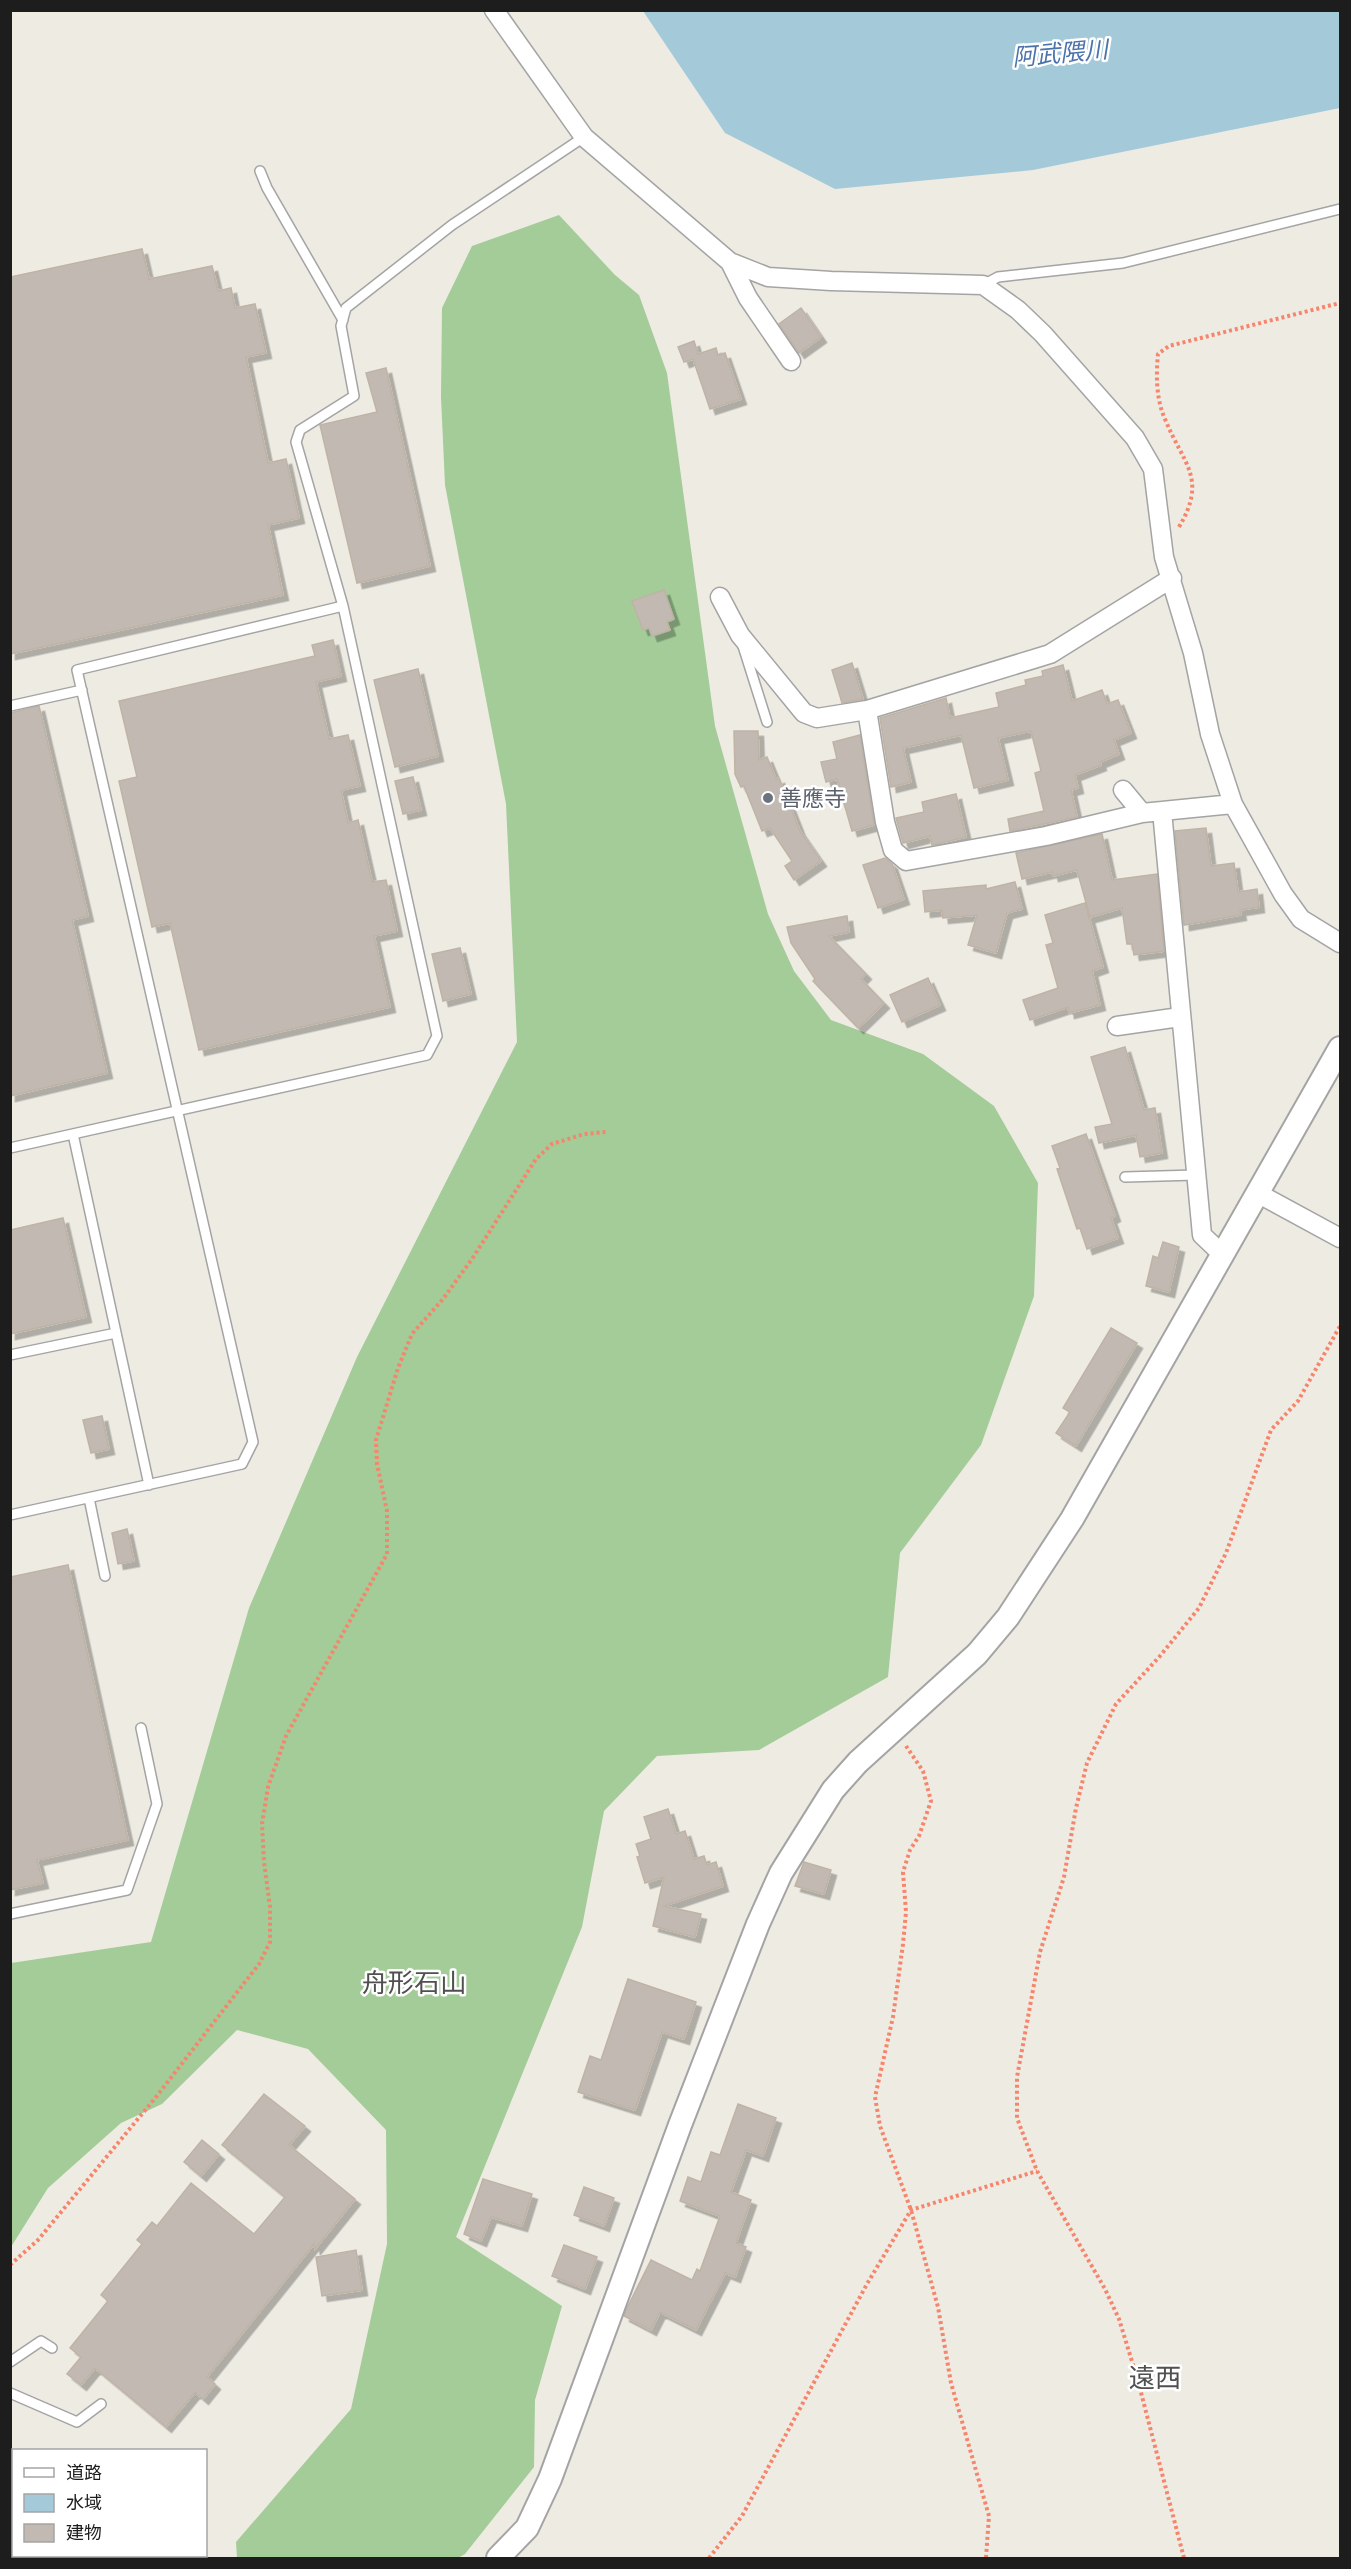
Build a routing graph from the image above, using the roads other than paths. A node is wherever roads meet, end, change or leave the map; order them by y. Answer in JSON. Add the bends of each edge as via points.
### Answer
{"nodes":[{"id":1,"x":494,"y":10,"type":"edge"},
{"id":2,"x":584,"y":137,"type":"junction"},
{"id":3,"x":260,"y":171,"type":"dead end"},
{"id":4,"x":1341,"y":209,"type":"edge"},
{"id":5,"x":730,"y":262,"type":"junction"},
{"id":6,"x":983,"y":285,"type":"junction"},
{"id":7,"x":343,"y":320,"type":"junction"},
{"id":8,"x":791,"y":361,"type":"dead end"},
{"id":9,"x":1172,"y":578,"type":"junction"},
{"id":10,"x":720,"y":597,"type":"dead end"},
{"id":11,"x":343,"y":606,"type":"junction"},
{"id":12,"x":740,"y":635,"type":"junction"},
{"id":13,"x":82,"y":690,"type":"junction"},
{"id":14,"x":10,"y":706,"type":"edge"},
{"id":15,"x":867,"y":710,"type":"junction"},
{"id":16,"x":767,"y":722,"type":"dead end"},
{"id":17,"x":1123,"y":790,"type":"dead end"},
{"id":18,"x":1233,"y":804,"type":"junction"},
{"id":19,"x":1162,"y":811,"type":"junction"},
{"id":20,"x":1142,"y":813,"type":"junction"},
{"id":21,"x":1341,"y":943,"type":"edge"},
{"id":22,"x":1180,"y":1017,"type":"junction"},
{"id":23,"x":1117,"y":1026,"type":"dead end"},
{"id":24,"x":1341,"y":1048,"type":"edge"},
{"id":25,"x":177,"y":1111,"type":"junction"},
{"id":26,"x":73,"y":1134,"type":"junction"},
{"id":27,"x":10,"y":1148,"type":"edge"},
{"id":28,"x":1196,"y":1175,"type":"junction"},
{"id":29,"x":1125,"y":1177,"type":"dead end"},
{"id":30,"x":1257,"y":1193,"type":"junction"},
{"id":31,"x":1341,"y":1238,"type":"edge"},
{"id":32,"x":1223,"y":1255,"type":"junction"},
{"id":33,"x":116,"y":1333,"type":"junction"},
{"id":34,"x":10,"y":1355,"type":"edge"},
{"id":35,"x":149,"y":1485,"type":"junction"},
{"id":36,"x":89,"y":1498,"type":"junction"},
{"id":37,"x":10,"y":1515,"type":"edge"},
{"id":38,"x":105,"y":1576,"type":"dead end"},
{"id":39,"x":141,"y":1728,"type":"dead end"},
{"id":40,"x":10,"y":1914,"type":"edge"},
{"id":41,"x":52,"y":2348,"type":"dead end"},
{"id":42,"x":10,"y":2362,"type":"edge"},
{"id":43,"x":10,"y":2393,"type":"edge"},
{"id":44,"x":101,"y":2404,"type":"dead end"},
{"id":45,"x":498,"y":2559,"type":"edge"}],
"edges":[{"from":1,"to":2,"type":"street"},
{"from":2,"to":5,"type":"street"},
{"from":2,"to":7,"type":"lane","via":[[452,225],[346,308]]},
{"from":3,"to":7,"type":"lane"},
{"from":4,"to":6,"type":"lane","via":[[1123,262],[998,277]]},
{"from":5,"to":6,"type":"street","via":[[768,277]]},
{"from":5,"to":8,"type":"street","via":[[747,298]]},
{"from":6,"to":9,"type":"street","via":[[1035,326],[1135,438],[1153,470],[1164,556]]},
{"from":7,"to":11,"type":"lane","via":[[354,396],[300,430],[296,442]]},
{"from":9,"to":15,"type":"street","via":[[1050,654]]},
{"from":9,"to":18,"type":"street","via":[[1210,734]]},
{"from":10,"to":12,"type":"street"},
{"from":11,"to":13,"type":"lane","via":[[78,670]]},
{"from":11,"to":25,"type":"lane","via":[[437,1036],[427,1055]]},
{"from":12,"to":15,"type":"street","via":[[804,713],[817,718]]},
{"from":12,"to":16,"type":"lane"},
{"from":13,"to":14,"type":"lane"},
{"from":13,"to":25,"type":"lane"},
{"from":15,"to":20,"type":"street","via":[[885,822],[893,850],[906,861],[1046,836]]},
{"from":17,"to":20,"type":"street"},
{"from":18,"to":19,"type":"street"},
{"from":18,"to":21,"type":"street","via":[[1301,919]]},
{"from":19,"to":20,"type":"street"},
{"from":19,"to":22,"type":"street"},
{"from":22,"to":23,"type":"street"},
{"from":22,"to":28,"type":"street"},
{"from":24,"to":30,"type":"street"},
{"from":25,"to":26,"type":"lane"},
{"from":25,"to":35,"type":"lane","via":[[253,1442],[242,1464]]},
{"from":26,"to":27,"type":"lane"},
{"from":26,"to":33,"type":"lane"},
{"from":28,"to":29,"type":"lane"},
{"from":28,"to":32,"type":"street","via":[[1202,1235]]},
{"from":30,"to":31,"type":"street"},
{"from":30,"to":32,"type":"street"},
{"from":32,"to":45,"type":"street","via":[[1031,1585],[976,1654],[858,1762],[833,1790],[781,1873],[680,2124],[550,2479],[527,2528]]},
{"from":33,"to":34,"type":"lane"},
{"from":33,"to":35,"type":"lane"},
{"from":35,"to":36,"type":"lane"},
{"from":36,"to":37,"type":"lane"},
{"from":36,"to":38,"type":"lane"},
{"from":39,"to":40,"type":"lane","via":[[157,1804],[127,1890]]},
{"from":41,"to":42,"type":"lane","via":[[41,2341]]},
{"from":43,"to":44,"type":"lane","via":[[77,2422]]}]}
